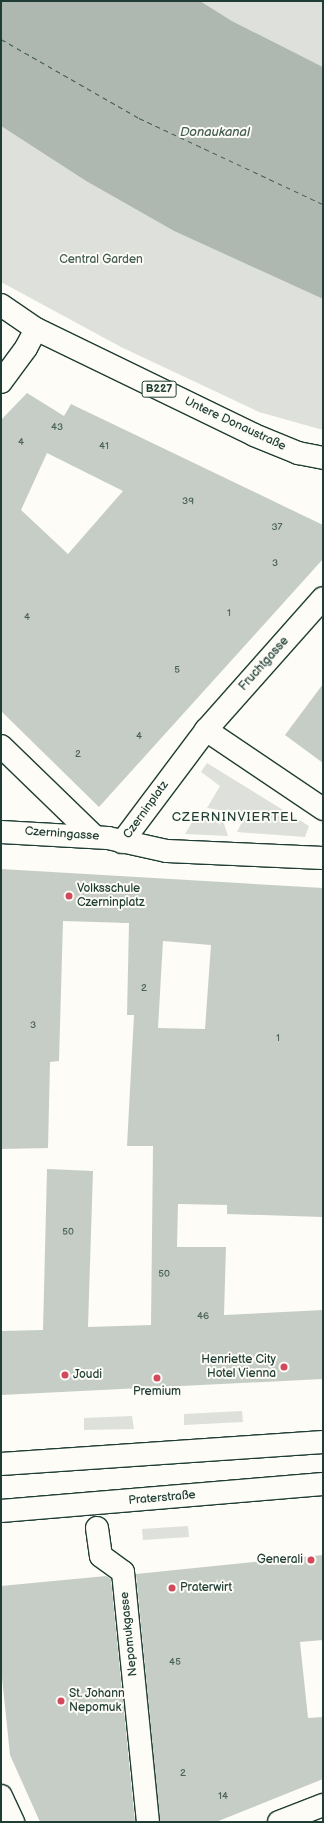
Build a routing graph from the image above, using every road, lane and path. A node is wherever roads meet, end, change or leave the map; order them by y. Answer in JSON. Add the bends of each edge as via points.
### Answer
{"nodes":[{"id":1,"x":1,"y":305,"type":"edge"},
{"id":2,"x":36,"y":329,"type":"junction"},
{"id":3,"x":1,"y":382,"type":"edge"},
{"id":4,"x":323,"y":458,"type":"edge"},
{"id":5,"x":323,"y":598,"type":"edge"},
{"id":6,"x":206,"y":730,"type":"junction"},
{"id":7,"x":1,"y":746,"type":"edge"},
{"id":8,"x":323,"y":809,"type":"edge"},
{"id":9,"x":1,"y":832,"type":"edge"},
{"id":10,"x":94,"y":836,"type":"junction"},
{"id":11,"x":122,"y":842,"type":"junction"},
{"id":12,"x":323,"y":858,"type":"edge"},
{"id":13,"x":323,"y":1442,"type":"edge"},
{"id":14,"x":1,"y":1464,"type":"edge"},
{"id":15,"x":323,"y":1484,"type":"edge"},
{"id":16,"x":1,"y":1511,"type":"edge"},
{"id":17,"x":96,"y":1528,"type":"dead end"},
{"id":18,"x":1,"y":1796,"type":"edge"},
{"id":19,"x":323,"y":1805,"type":"edge"},
{"id":20,"x":13,"y":1822,"type":"edge"},
{"id":21,"x":148,"y":1822,"type":"edge"},
{"id":22,"x":279,"y":1822,"type":"edge"}],
"edges":[{"from":1,"to":2,"type":"street","name":"Untere Donaustraße","number":"B227"},
{"from":2,"to":3,"type":"street","via":[[26,348]]},
{"from":2,"to":4,"type":"street","name":"Untere Donaustraße","number":"B227","via":[[254,435],[298,453]]},
{"from":5,"to":6,"type":"street","name":"Fruchtgasse"},
{"from":6,"to":8,"type":"street"},
{"from":6,"to":11,"type":"street","name":"Czerninplatz"},
{"from":7,"to":10,"type":"street"},
{"from":9,"to":10,"type":"street","name":"Czerningasse"},
{"from":10,"to":11,"type":"street","name":"Czerningasse"},
{"from":11,"to":12,"type":"street","name":"Czerninplatz","via":[[167,851]]},
{"from":13,"to":14,"type":"street"},
{"from":15,"to":16,"type":"street","name":"Praterstraße"},
{"from":17,"to":21,"type":"street","name":"Nepomukgasse","via":[[101,1556],[123,1572]]},
{"from":18,"to":20,"type":"street"},
{"from":19,"to":22,"type":"street"}]}
